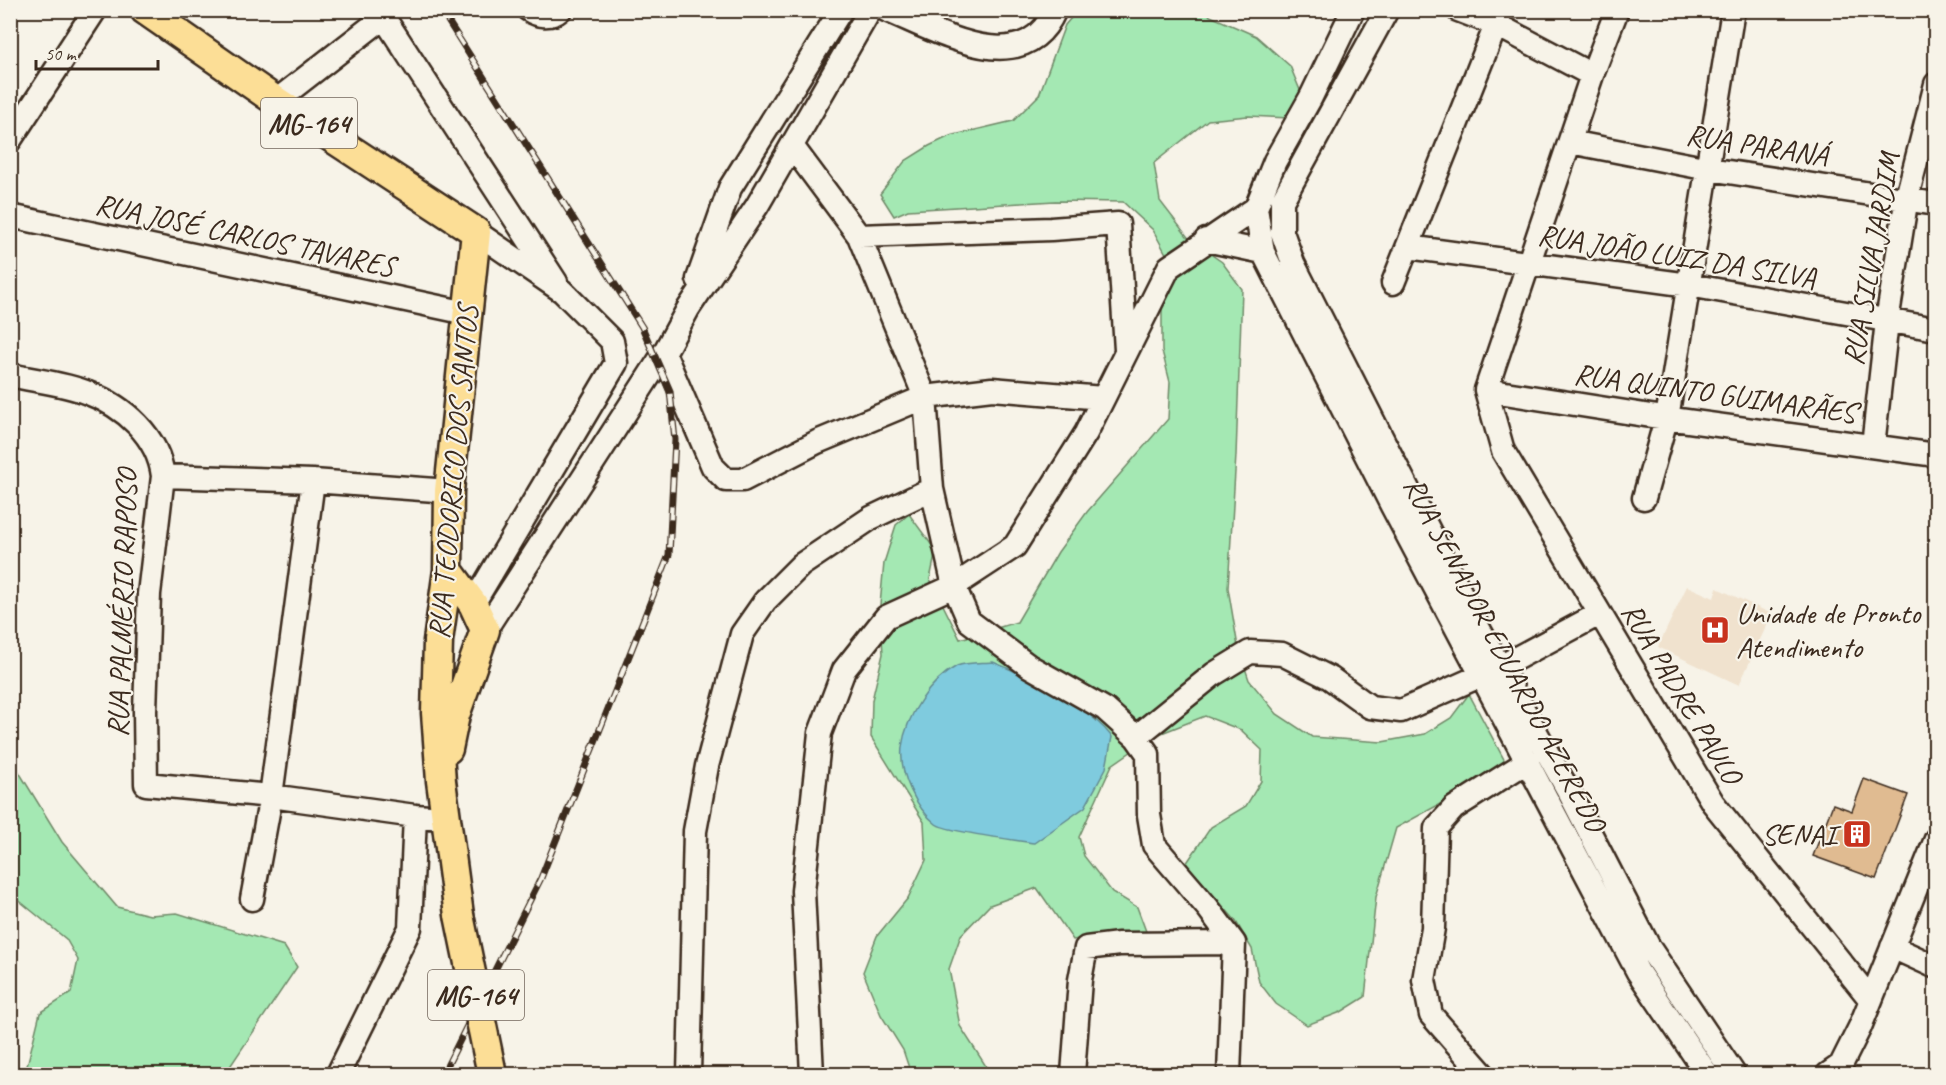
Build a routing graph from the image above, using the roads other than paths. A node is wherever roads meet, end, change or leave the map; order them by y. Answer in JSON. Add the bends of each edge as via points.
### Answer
{"nodes":[{"id":1,"x":95,"y":10,"type":"edge"},
{"id":2,"x":145,"y":10,"type":"edge"},
{"id":3,"x":529,"y":10,"type":"edge"},
{"id":4,"x":560,"y":10,"type":"edge"},
{"id":5,"x":841,"y":10,"type":"edge"},
{"id":6,"x":870,"y":10,"type":"edge"},
{"id":7,"x":886,"y":10,"type":"edge"},
{"id":8,"x":1055,"y":10,"type":"edge"},
{"id":9,"x":1353,"y":10,"type":"edge"},
{"id":10,"x":1386,"y":10,"type":"edge"},
{"id":11,"x":1458,"y":10,"type":"edge"},
{"id":12,"x":1617,"y":10,"type":"edge"},
{"id":13,"x":1733,"y":10,"type":"edge"},
{"id":14,"x":381,"y":14,"type":"edge"},
{"id":15,"x":1500,"y":18,"type":"edge"},
{"id":16,"x":1592,"y":75,"type":"junction"},
{"id":17,"x":1935,"y":84,"type":"edge"},
{"id":18,"x":276,"y":101,"type":"junction"},
{"id":19,"x":10,"y":140,"type":"edge"},
{"id":20,"x":1570,"y":142,"type":"junction"},
{"id":21,"x":792,"y":146,"type":"junction"},
{"id":22,"x":1709,"y":169,"type":"junction"},
{"id":23,"x":1907,"y":197,"type":"junction"},
{"id":24,"x":1935,"y":204,"type":"edge"},
{"id":25,"x":1256,"y":208,"type":"junction"},
{"id":26,"x":10,"y":216,"type":"edge"},
{"id":27,"x":476,"y":232,"type":"junction"},
{"id":28,"x":859,"y":236,"type":"junction"},
{"id":29,"x":1206,"y":240,"type":"junction"},
{"id":30,"x":1408,"y":247,"type":"junction"},
{"id":31,"x":1263,"y":252,"type":"junction"},
{"id":32,"x":1529,"y":263,"type":"junction"},
{"id":33,"x":1393,"y":283,"type":"dead end"},
{"id":34,"x":1689,"y":285,"type":"junction"},
{"id":35,"x":562,"y":291,"type":"junction"},
{"id":36,"x":688,"y":309,"type":"junction"},
{"id":37,"x":467,"y":313,"type":"junction"},
{"id":38,"x":1887,"y":321,"type":"junction"},
{"id":39,"x":1935,"y":329,"type":"edge"},
{"id":40,"x":1126,"y":350,"type":"junction"},
{"id":41,"x":664,"y":352,"type":"junction"},
{"id":42,"x":10,"y":375,"type":"edge"},
{"id":43,"x":1486,"y":390,"type":"junction"},
{"id":44,"x":925,"y":397,"type":"junction"},
{"id":45,"x":1103,"y":398,"type":"junction"},
{"id":46,"x":1666,"y":418,"type":"junction"},
{"id":47,"x":1873,"y":446,"type":"junction"},
{"id":48,"x":1935,"y":455,"type":"edge"},
{"id":49,"x":163,"y":476,"type":"junction"},
{"id":50,"x":313,"y":481,"type":"junction"},
{"id":51,"x":932,"y":489,"type":"junction"},
{"id":52,"x":449,"y":491,"type":"junction"},
{"id":53,"x":1644,"y":498,"type":"dead end"},
{"id":54,"x":448,"y":570,"type":"junction"},
{"id":55,"x":954,"y":586,"type":"junction"},
{"id":56,"x":473,"y":604,"type":"junction"},
{"id":57,"x":1599,"y":614,"type":"junction"},
{"id":58,"x":485,"y":630,"type":"junction"},
{"id":59,"x":438,"y":641,"type":"junction"},
{"id":60,"x":474,"y":660,"type":"junction"},
{"id":61,"x":1491,"y":672,"type":"junction"},
{"id":62,"x":1136,"y":737,"type":"junction"},
{"id":63,"x":1528,"y":761,"type":"junction"},
{"id":64,"x":441,"y":781,"type":"junction"},
{"id":65,"x":271,"y":796,"type":"junction"},
{"id":66,"x":415,"y":816,"type":"junction"},
{"id":67,"x":445,"y":818,"type":"junction"},
{"id":68,"x":1935,"y":839,"type":"edge"},
{"id":69,"x":1604,"y":884,"type":"junction"},
{"id":70,"x":252,"y":900,"type":"dead end"},
{"id":71,"x":1234,"y":943,"type":"junction"},
{"id":72,"x":1892,"y":947,"type":"junction"},
{"id":73,"x":1935,"y":967,"type":"edge"},
{"id":74,"x":1871,"y":1000,"type":"junction"},
{"id":75,"x":338,"y":1074,"type":"edge"},
{"id":76,"x":492,"y":1074,"type":"edge"},
{"id":77,"x":689,"y":1074,"type":"edge"},
{"id":78,"x":812,"y":1074,"type":"edge"},
{"id":79,"x":1073,"y":1074,"type":"edge"},
{"id":80,"x":1229,"y":1074,"type":"edge"},
{"id":81,"x":1483,"y":1074,"type":"edge"},
{"id":82,"x":1707,"y":1074,"type":"edge"},
{"id":83,"x":1734,"y":1074,"type":"edge"},
{"id":84,"x":1828,"y":1074,"type":"edge"}],
"edges":[{"from":1,"to":19,"type":"street"},
{"from":2,"to":18,"type":"main road","number":"MG-164"},
{"from":3,"to":4,"type":"street","via":[[538,15],[556,14]]},
{"from":5,"to":36,"type":"street","via":[[730,188]]},
{"from":6,"to":21,"type":"street"},
{"from":7,"to":8,"type":"street","via":[[979,48],[1007,48],[1036,39]]},
{"from":9,"to":25,"type":"street","via":[[1275,161]]},
{"from":10,"to":61,"type":"street","name":"RUA SENADOR EDUARDO AZEREDO","via":[[1282,201],[1282,232]]},
{"from":11,"to":15,"type":"street"},
{"from":12,"to":16,"type":"street"},
{"from":13,"to":22,"type":"street"},
{"from":14,"to":18,"type":"street"},
{"from":14,"to":35,"type":"street"},
{"from":15,"to":16,"type":"street"},
{"from":15,"to":30,"type":"street"},
{"from":16,"to":20,"type":"street"},
{"from":17,"to":23,"type":"street","name":"RUA SILVA JARDIM"},
{"from":18,"to":27,"type":"main road","number":"MG-164"},
{"from":20,"to":22,"type":"street","name":"RUA PARANÁ"},
{"from":20,"to":32,"type":"street"},
{"from":21,"to":28,"type":"street"},
{"from":21,"to":36,"type":"street"},
{"from":22,"to":23,"type":"street","name":"RUA PARANÁ"},
{"from":22,"to":34,"type":"street"},
{"from":23,"to":24,"type":"street","name":"RUA PARANÁ"},
{"from":23,"to":38,"type":"street","name":"RUA SILVA JARDIM"},
{"from":25,"to":29,"type":"street"},
{"from":25,"to":31,"type":"street","name":"RUA SENADOR EDUARDO AZEREDO"},
{"from":26,"to":37,"type":"street","name":"RUA JOSÉ CARLOS TAVARES"},
{"from":27,"to":35,"type":"street"},
{"from":27,"to":37,"type":"main road","name":"RUA TEODORICO DOS SANTOS","number":"MG-164"},
{"from":28,"to":40,"type":"street","via":[[1118,224]]},
{"from":28,"to":44,"type":"street"},
{"from":29,"to":31,"type":"street"},
{"from":29,"to":40,"type":"street","via":[[1169,267]]},
{"from":30,"to":32,"type":"street","name":"RUA JOÃO LUIZ DA SILVA"},
{"from":30,"to":33,"type":"street"},
{"from":31,"to":61,"type":"street","name":"RUA SENADOR EDUARDO AZEREDO"},
{"from":32,"to":34,"type":"street","name":"RUA JOÃO LUIZ DA SILVA"},
{"from":32,"to":43,"type":"street"},
{"from":34,"to":38,"type":"street","name":"RUA JOÃO LUIZ DA SILVA"},
{"from":34,"to":46,"type":"street"},
{"from":35,"to":56,"type":"street","via":[[612,341],[616,363]]},
{"from":36,"to":41,"type":"street"},
{"from":37,"to":52,"type":"main road","name":"RUA TEODORICO DOS SANTOS","number":"MG-164"},
{"from":38,"to":39,"type":"street","name":"RUA JOÃO LUIZ DA SILVA"},
{"from":38,"to":47,"type":"street","name":"RUA SILVA JARDIM"},
{"from":40,"to":45,"type":"street"},
{"from":41,"to":44,"type":"street","via":[[713,467],[726,480],[743,480],[817,442]]},
{"from":41,"to":58,"type":"street"},
{"from":42,"to":49,"type":"street","name":"RUA PALMÉRIO RAPOSO","via":[[88,393],[127,415],[154,446]]},
{"from":43,"to":46,"type":"street","name":"RUA QUINTO GUIMARÃES"},
{"from":43,"to":57,"type":"street","name":"RUA PADRE PAULO","via":[[1503,451]]},
{"from":44,"to":45,"type":"street","via":[[992,388]]},
{"from":44,"to":51,"type":"street"},
{"from":45,"to":55,"type":"street","via":[[1086,433],[1015,546]]},
{"from":46,"to":47,"type":"street","name":"RUA QUINTO GUIMARÃES"},
{"from":46,"to":53,"type":"street"},
{"from":47,"to":48,"type":"street","name":"RUA QUINTO GUIMARÃES"},
{"from":49,"to":50,"type":"street"},
{"from":49,"to":65,"type":"street","name":"RUA PALMÉRIO RAPOSO","via":[[149,594],[146,784]]},
{"from":50,"to":52,"type":"street"},
{"from":50,"to":65,"type":"street"},
{"from":51,"to":55,"type":"street"},
{"from":51,"to":77,"type":"street","via":[[871,518],[801,565],[765,601],[742,634],[707,766],[695,831]]},
{"from":52,"to":54,"type":"main road","name":"RUA TEODORICO DOS SANTOS","number":"MG-164"},
{"from":54,"to":56,"type":"main road"},
{"from":54,"to":59,"type":"main road","name":"RUA TEODORICO DOS SANTOS","number":"MG-164"},
{"from":55,"to":62,"type":"street","via":[[969,621],[1029,666],[1105,709]]},
{"from":55,"to":78,"type":"street","via":[[886,617],[844,670],[820,734],[803,891]]},
{"from":56,"to":58,"type":"main road"},
{"from":57,"to":61,"type":"street"},
{"from":57,"to":74,"type":"street","name":"RUA PADRE PAULO","via":[[1713,803]]},
{"from":58,"to":60,"type":"main road","number":"MG-164"},
{"from":59,"to":60,"type":"main road","via":[[459,657]]},
{"from":59,"to":64,"type":"main road","name":"RUA TEODORICO DOS SANTOS","number":"MG-164","via":[[436,713]]},
{"from":60,"to":64,"type":"main road","number":"MG-164","via":[[455,715]]},
{"from":61,"to":62,"type":"street","via":[[1401,711],[1370,707],[1330,678],[1282,654],[1250,652],[1214,674]]},
{"from":61,"to":63,"type":"street","name":"RUA SENADOR EDUARDO AZEREDO"},
{"from":61,"to":69,"type":"street","name":"RUA SENADOR EDUARDO AZEREDO"},
{"from":62,"to":71,"type":"street","via":[[1148,754],[1154,846]]},
{"from":63,"to":69,"type":"street","name":"RUA SENADOR EDUARDO AZEREDO"},
{"from":63,"to":81,"type":"street","via":[[1455,808],[1436,828],[1433,928],[1424,980],[1431,1015]]},
{"from":64,"to":67,"type":"main road","number":"MG-164"},
{"from":65,"to":66,"type":"street"},
{"from":65,"to":70,"type":"street"},
{"from":66,"to":67,"type":"street"},
{"from":66,"to":75,"type":"street","via":[[410,928]]},
{"from":67,"to":76,"type":"main road","number":"MG-164","bridge":true,"via":[[459,915]]},
{"from":68,"to":72,"type":"street"},
{"from":69,"to":82,"type":"street","name":"RUA SENADOR EDUARDO AZEREDO","via":[[1638,972]]},
{"from":69,"to":83,"type":"street","name":"RUA SENADOR EDUARDO AZEREDO"},
{"from":71,"to":79,"type":"street","via":[[1086,948]]},
{"from":71,"to":80,"type":"street"},
{"from":72,"to":73,"type":"street"},
{"from":72,"to":74,"type":"street"},
{"from":74,"to":84,"type":"street","via":[[1841,1065]]}]}
